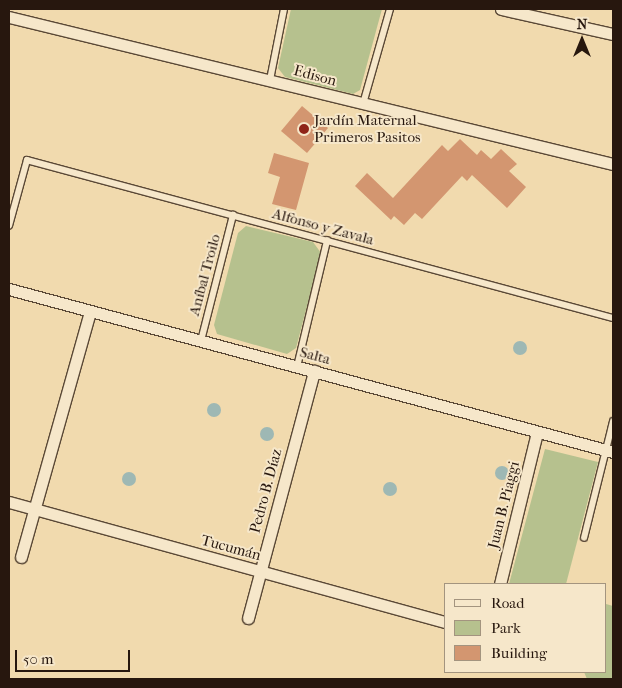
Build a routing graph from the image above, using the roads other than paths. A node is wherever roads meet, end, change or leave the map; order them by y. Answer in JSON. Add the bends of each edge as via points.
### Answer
{"nodes":[{"id":1,"x":284,"y":9,"type":"edge"},
{"id":2,"x":390,"y":9,"type":"edge"},
{"id":3,"x":501,"y":9,"type":"edge"},
{"id":4,"x":9,"y":17,"type":"edge"},
{"id":5,"x":613,"y":34,"type":"edge"},
{"id":6,"x":270,"y":80,"type":"junction"},
{"id":7,"x":363,"y":104,"type":"junction"},
{"id":8,"x":613,"y":164,"type":"edge"},
{"id":9,"x":233,"y":215,"type":"junction"},
{"id":10,"x":9,"y":226,"type":"edge"},
{"id":11,"x":328,"y":240,"type":"junction"},
{"id":12,"x":9,"y":288,"type":"edge"},
{"id":13,"x":90,"y":310,"type":"junction"},
{"id":14,"x":613,"y":318,"type":"edge"},
{"id":15,"x":201,"y":340,"type":"junction"},
{"id":16,"x":297,"y":367,"type":"junction"},
{"id":17,"x":314,"y":371,"type":"junction"},
{"id":18,"x":613,"y":422,"type":"edge"},
{"id":19,"x":537,"y":432,"type":"junction"},
{"id":20,"x":610,"y":451,"type":"edge"},
{"id":21,"x":9,"y":502,"type":"edge"},
{"id":22,"x":34,"y":509,"type":"junction"},
{"id":23,"x":584,"y":538,"type":"dead end"},
{"id":24,"x":21,"y":557,"type":"dead end"},
{"id":25,"x":261,"y":571,"type":"junction"},
{"id":26,"x":500,"y":583,"type":"edge"},
{"id":27,"x":248,"y":618,"type":"dead end"},
{"id":28,"x":444,"y":621,"type":"edge"}],
"edges":[{"from":1,"to":6,"type":"lane"},
{"from":2,"to":7,"type":"lane"},
{"from":3,"to":5,"type":"street"},
{"from":4,"to":6,"type":"street","name":"Edison"},
{"from":6,"to":7,"type":"street","name":"Edison"},
{"from":7,"to":8,"type":"street","name":"Edison"},
{"from":9,"to":10,"type":"lane","name":"Alfonso y Zavala","via":[[27,160]]},
{"from":9,"to":11,"type":"lane","name":"Alfonso y Zavala"},
{"from":9,"to":15,"type":"lane","name":"Aníbal Troilo"},
{"from":11,"to":14,"type":"lane","name":"Alfonso y Zavala"},
{"from":11,"to":16,"type":"lane"},
{"from":12,"to":13,"type":"street","name":"Salta"},
{"from":13,"to":15,"type":"street","name":"Salta"},
{"from":13,"to":22,"type":"street"},
{"from":15,"to":16,"type":"street","name":"Salta"},
{"from":16,"to":17,"type":"street","name":"Salta"},
{"from":17,"to":19,"type":"street","name":"Salta"},
{"from":17,"to":25,"type":"street","name":"Pedro B. Díaz"},
{"from":18,"to":20,"type":"lane"},
{"from":19,"to":20,"type":"street","name":"Salta"},
{"from":19,"to":26,"type":"street","name":"Juan B. Piaggi"},
{"from":20,"to":23,"type":"lane"},
{"from":21,"to":22,"type":"street","name":"Tucumán"},
{"from":22,"to":24,"type":"street"},
{"from":22,"to":25,"type":"street","name":"Tucumán"},
{"from":25,"to":27,"type":"street","name":"Pedro B. Díaz"},
{"from":25,"to":28,"type":"street","name":"Tucumán"}]}
